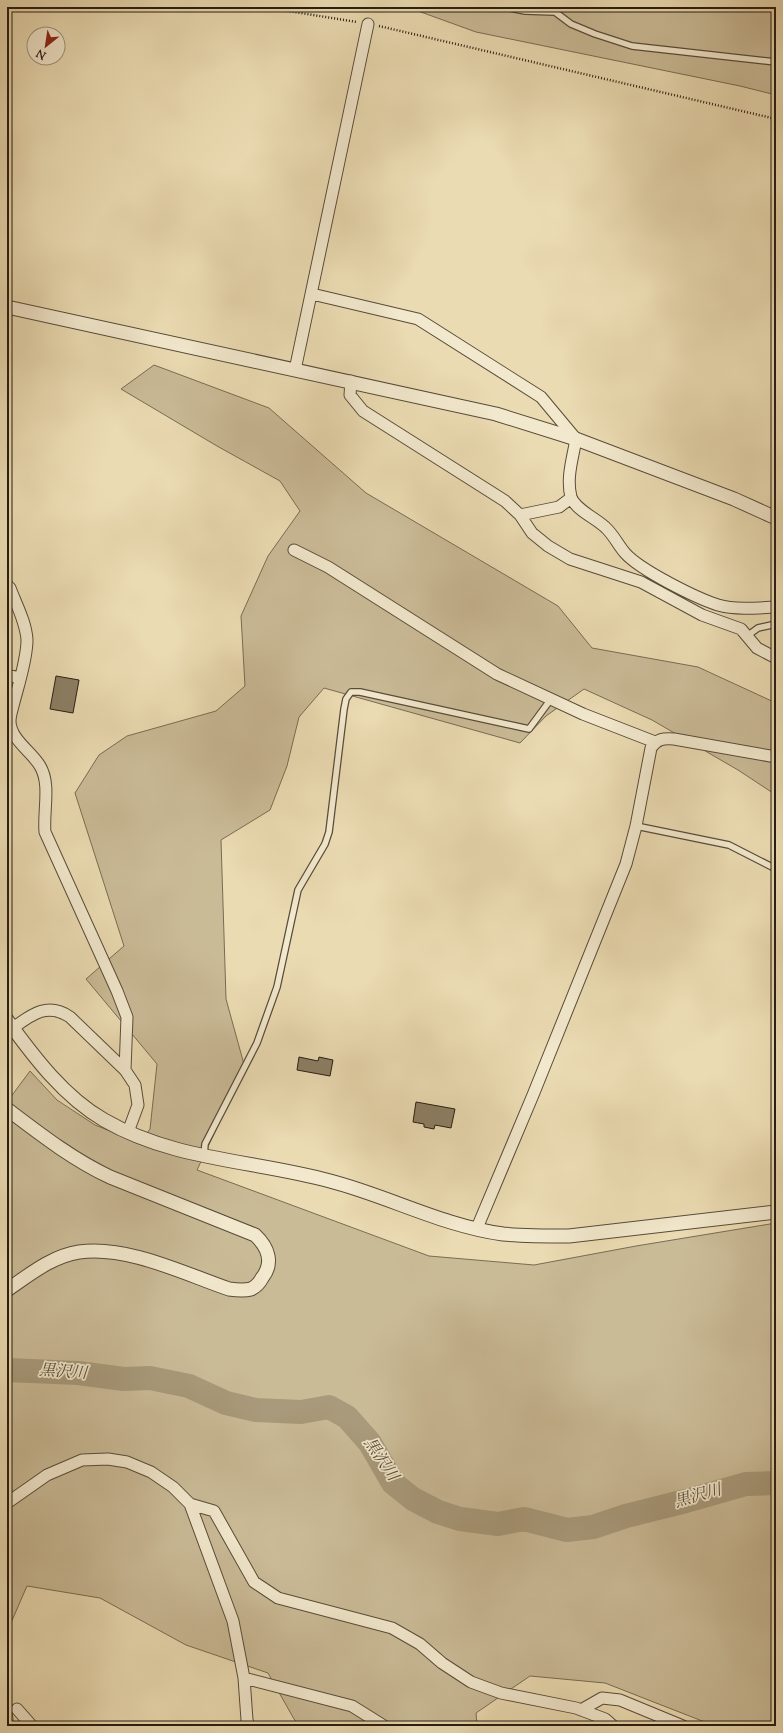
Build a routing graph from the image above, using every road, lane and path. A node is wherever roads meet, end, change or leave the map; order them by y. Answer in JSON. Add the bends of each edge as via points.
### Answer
{"nodes":[{"id":1,"x":262,"y":7,"type":"edge"},
{"id":2,"x":504,"y":7,"type":"edge"},
{"id":3,"x":368,"y":24,"type":"junction"},
{"id":4,"x":776,"y":62,"type":"edge"},
{"id":5,"x":776,"y":119,"type":"edge"},
{"id":6,"x":312,"y":294,"type":"junction"},
{"id":7,"x":7,"y":307,"type":"edge"},
{"id":8,"x":295,"y":370,"type":"junction"},
{"id":9,"x":351,"y":381,"type":"junction"},
{"id":10,"x":576,"y":439,"type":"junction"},
{"id":11,"x":571,"y":498,"type":"junction"},
{"id":12,"x":520,"y":515,"type":"junction"},
{"id":13,"x":776,"y":518,"type":"edge"},
{"id":14,"x":294,"y":550,"type":"dead end"},
{"id":15,"x":7,"y":585,"type":"edge"},
{"id":16,"x":776,"y":607,"type":"edge"},
{"id":17,"x":776,"y":624,"type":"edge"},
{"id":18,"x":747,"y":636,"type":"junction"},
{"id":19,"x":776,"y":658,"type":"edge"},
{"id":20,"x":7,"y":675,"type":"edge"},
{"id":21,"x":20,"y":678,"type":"junction"},
{"id":22,"x":551,"y":699,"type":"junction"},
{"id":23,"x":655,"y":742,"type":"junction"},
{"id":24,"x":776,"y":757,"type":"edge"},
{"id":25,"x":636,"y":826,"type":"junction"},
{"id":26,"x":776,"y":869,"type":"edge"},
{"id":27,"x":9,"y":1027,"type":"edge"},
{"id":28,"x":125,"y":1070,"type":"junction"},
{"id":29,"x":7,"y":1109,"type":"edge"},
{"id":30,"x":128,"y":1132,"type":"junction"},
{"id":31,"x":204,"y":1157,"type":"junction"},
{"id":32,"x":776,"y":1212,"type":"edge"},
{"id":33,"x":477,"y":1228,"type":"junction"},
{"id":34,"x":7,"y":1290,"type":"edge"},
{"id":35,"x":7,"y":1503,"type":"edge"},
{"id":36,"x":190,"y":1504,"type":"junction"},
{"id":37,"x":244,"y":1678,"type":"junction"},
{"id":38,"x":17,"y":1709,"type":"dead end"},
{"id":39,"x":581,"y":1710,"type":"junction"},
{"id":40,"x":32,"y":1726,"type":"edge"},
{"id":41,"x":249,"y":1726,"type":"edge"},
{"id":42,"x":384,"y":1726,"type":"edge"},
{"id":43,"x":613,"y":1726,"type":"edge"},
{"id":44,"x":683,"y":1726,"type":"edge"}],
"edges":[{"from":1,"to":3,"type":"path"},
{"from":2,"to":4,"type":"lane","via":[[555,12],[577,26],[632,46]]},
{"from":3,"to":5,"type":"path"},
{"from":3,"to":6,"type":"street"},
{"from":6,"to":8,"type":"street"},
{"from":6,"to":10,"type":"street","via":[[418,319],[541,397]]},
{"from":7,"to":8,"type":"street"},
{"from":8,"to":9,"type":"street"},
{"from":9,"to":10,"type":"street","via":[[496,414]]},
{"from":9,"to":12,"type":"street","via":[[350,395],[363,411],[504,501]]},
{"from":10,"to":11,"type":"street","via":[[570,470]]},
{"from":10,"to":13,"type":"street","via":[[734,499]]},
{"from":11,"to":12,"type":"street","via":[[559,507]]},
{"from":11,"to":16,"type":"street","via":[[576,505],[607,528],[636,563],[676,586],[719,605],[747,608]]},
{"from":12,"to":18,"type":"street","via":[[532,533],[570,559],[641,582],[702,615],[741,629]]},
{"from":14,"to":22,"type":"street","via":[[328,567],[497,674]]},
{"from":15,"to":21,"type":"street","via":[[23,621],[26,640],[26,654]]},
{"from":17,"to":18,"type":"lane","via":[[758,628]]},
{"from":18,"to":19,"type":"street","via":[[757,648]]},
{"from":20,"to":21,"type":"street"},
{"from":21,"to":28,"type":"street","via":[[10,721],[18,739],[45,776],[45,832],[127,1017]]},
{"from":22,"to":23,"type":"street"},
{"from":22,"to":31,"type":"lane","via":[[529,728],[351,692],[344,709],[329,832],[325,844],[298,890],[277,988],[257,1044],[206,1144]]},
{"from":23,"to":24,"type":"street","via":[[662,738],[674,739]]},
{"from":23,"to":25,"type":"street","via":[[648,756]]},
{"from":25,"to":26,"type":"lane","via":[[729,845]]},
{"from":25,"to":33,"type":"street","via":[[626,864]]},
{"from":27,"to":28,"type":"street","via":[[45,1010],[61,1010]]},
{"from":27,"to":30,"type":"street","via":[[72,1097],[105,1121]]},
{"from":28,"to":30,"type":"street","via":[[135,1085],[138,1105]]},
{"from":29,"to":34,"type":"street","via":[[89,1167],[255,1235],[262,1242],[269,1265],[260,1281],[251,1289],[229,1290],[134,1256],[108,1252],[79,1252],[38,1268]]},
{"from":30,"to":31,"type":"street"},
{"from":31,"to":33,"type":"street","via":[[329,1180],[432,1216]]},
{"from":32,"to":33,"type":"street","via":[[569,1236],[502,1234]]},
{"from":35,"to":36,"type":"street","via":[[47,1474],[82,1460],[108,1460],[127,1462],[151,1472],[173,1487]]},
{"from":36,"to":37,"type":"street","via":[[234,1621]]},
{"from":36,"to":39,"type":"street","via":[[214,1511],[254,1582],[278,1598],[392,1628],[420,1644],[470,1682],[502,1693]]},
{"from":37,"to":41,"type":"street"},
{"from":37,"to":42,"type":"street","via":[[352,1706]]},
{"from":38,"to":40,"type":"street"},
{"from":39,"to":43,"type":"street","via":[[605,1719]]},
{"from":39,"to":44,"type":"street","via":[[602,1698],[620,1700]]}]}
